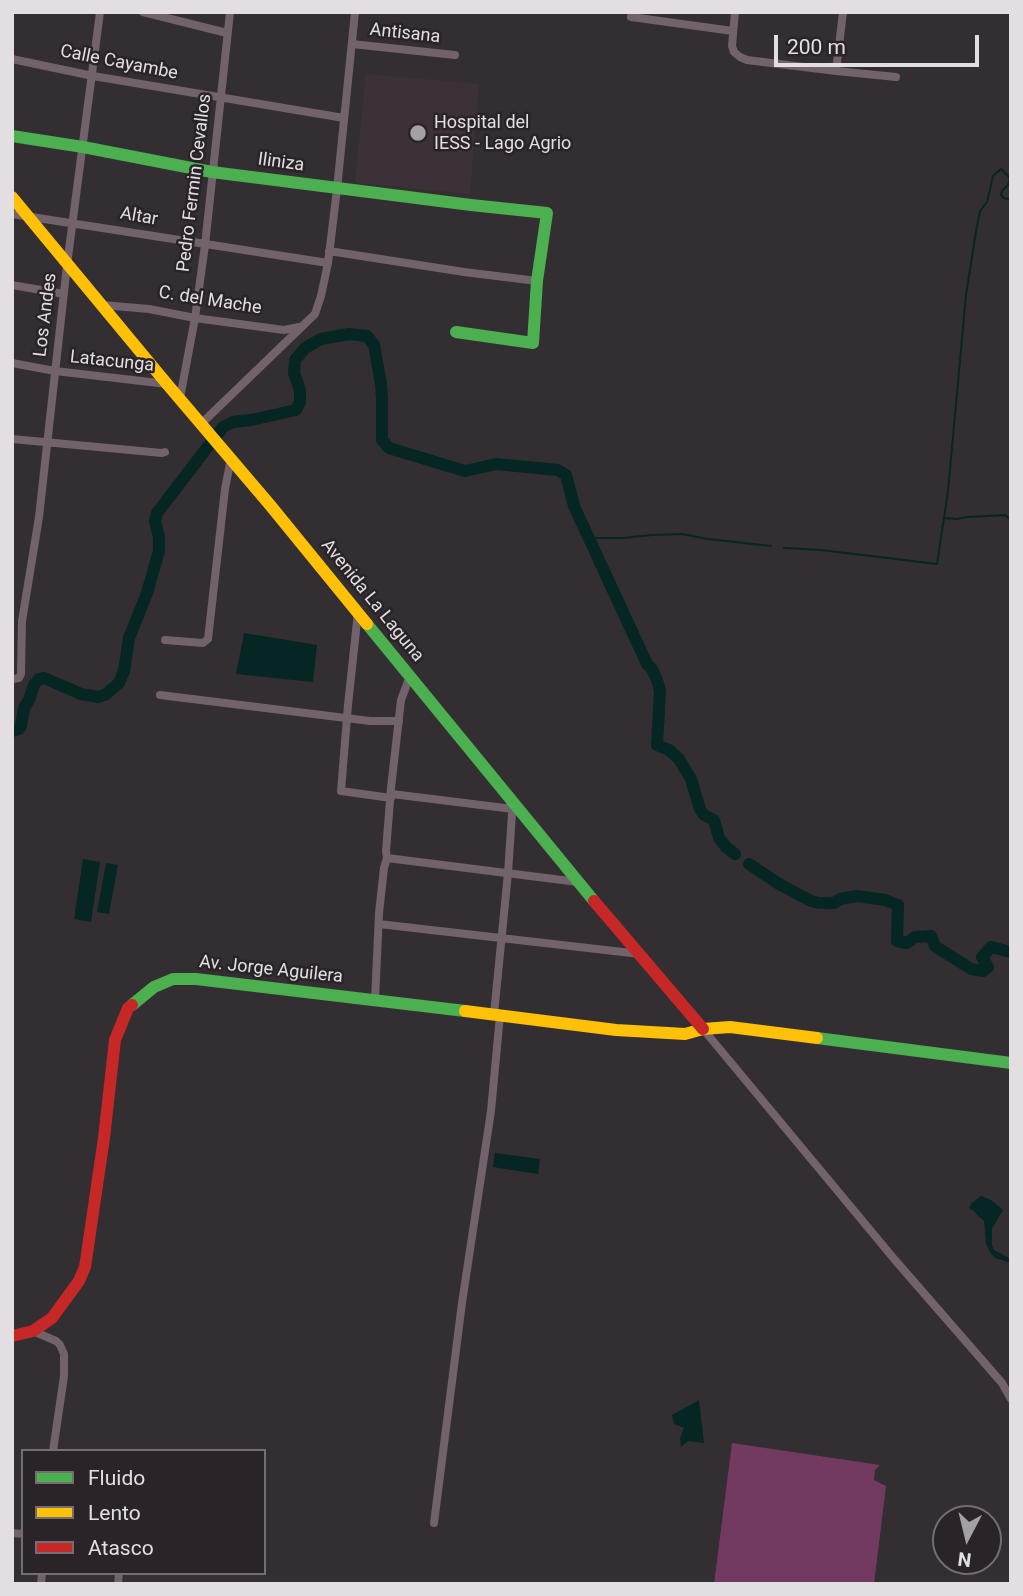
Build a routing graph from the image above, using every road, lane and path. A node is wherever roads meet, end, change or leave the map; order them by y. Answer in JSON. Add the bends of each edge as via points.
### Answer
{"nodes":[{"id":1,"x":100,"y":12,"type":"edge"},
{"id":2,"x":143,"y":12,"type":"edge"},
{"id":3,"x":230,"y":12,"type":"edge"},
{"id":4,"x":355,"y":12,"type":"edge"},
{"id":5,"x":735,"y":12,"type":"edge"},
{"id":6,"x":843,"y":12,"type":"edge"},
{"id":7,"x":631,"y":15,"type":"edge"},
{"id":8,"x":733,"y":30,"type":"junction"},
{"id":9,"x":227,"y":33,"type":"junction"},
{"id":10,"x":352,"y":44,"type":"junction"},
{"id":11,"x":455,"y":55,"type":"dead end"},
{"id":12,"x":12,"y":59,"type":"edge"},
{"id":13,"x":836,"y":71,"type":"junction"},
{"id":14,"x":93,"y":76,"type":"junction"},
{"id":15,"x":896,"y":77,"type":"dead end"},
{"id":16,"x":221,"y":98,"type":"junction"},
{"id":17,"x":344,"y":118,"type":"junction"},
{"id":18,"x":12,"y":136,"type":"edge"},
{"id":19,"x":83,"y":147,"type":"junction"},
{"id":20,"x":212,"y":172,"type":"junction"},
{"id":21,"x":337,"y":188,"type":"junction"},
{"id":22,"x":12,"y":197,"type":"edge"},
{"id":23,"x":12,"y":214,"type":"edge"},
{"id":24,"x":28,"y":216,"type":"junction"},
{"id":25,"x":74,"y":222,"type":"junction"},
{"id":26,"x":205,"y":245,"type":"junction"},
{"id":27,"x":329,"y":251,"type":"junction"},
{"id":28,"x":328,"y":263,"type":"junction"},
{"id":29,"x":67,"y":265,"type":"junction"},
{"id":30,"x":537,"y":281,"type":"junction"},
{"id":31,"x":12,"y":285,"type":"edge"},
{"id":32,"x":64,"y":294,"type":"junction"},
{"id":33,"x":102,"y":305,"type":"junction"},
{"id":34,"x":195,"y":318,"type":"junction"},
{"id":35,"x":299,"y":327,"type":"junction"},
{"id":36,"x":456,"y":332,"type":"dead end"},
{"id":37,"x":12,"y":363,"type":"edge"},
{"id":38,"x":55,"y":371,"type":"junction"},
{"id":39,"x":167,"y":384,"type":"junction"},
{"id":40,"x":180,"y":398,"type":"junction"},
{"id":41,"x":205,"y":427,"type":"junction"},
{"id":42,"x":12,"y":439,"type":"edge"},
{"id":43,"x":47,"y":443,"type":"junction"},
{"id":44,"x":165,"y":452,"type":"dead end"},
{"id":45,"x":227,"y":454,"type":"junction"},
{"id":46,"x":358,"y":612,"type":"junction"},
{"id":47,"x":22,"y":621,"type":"junction"},
{"id":48,"x":12,"y":624,"type":"edge"},
{"id":49,"x":165,"y":640,"type":"dead end"},
{"id":50,"x":410,"y":676,"type":"junction"},
{"id":51,"x":12,"y":679,"type":"edge"},
{"id":52,"x":160,"y":695,"type":"dead end"},
{"id":53,"x":348,"y":718,"type":"junction"},
{"id":54,"x":399,"y":721,"type":"junction"},
{"id":55,"x":391,"y":796,"type":"junction"},
{"id":56,"x":515,"y":807,"type":"junction"},
{"id":57,"x":387,"y":858,"type":"junction"},
{"id":58,"x":508,"y":873,"type":"junction"},
{"id":59,"x":579,"y":882,"type":"junction"},
{"id":60,"x":379,"y":924,"type":"junction"},
{"id":61,"x":502,"y":937,"type":"junction"},
{"id":62,"x":640,"y":954,"type":"junction"},
{"id":63,"x":375,"y":999,"type":"junction"},
{"id":64,"x":497,"y":1014,"type":"junction"},
{"id":65,"x":703,"y":1029,"type":"junction"},
{"id":66,"x":1011,"y":1063,"type":"edge"},
{"id":67,"x":33,"y":1331,"type":"junction"},
{"id":68,"x":12,"y":1336,"type":"edge"},
{"id":69,"x":1011,"y":1399,"type":"edge"},
{"id":70,"x":54,"y":1449,"type":"edge"},
{"id":71,"x":434,"y":1523,"type":"dead end"}],
"edges":[{"from":1,"to":14,"type":"street","name":"Los Andes"},
{"from":2,"to":9,"type":"street"},
{"from":3,"to":9,"type":"street","name":"Pedro Fermin Cevallos"},
{"from":4,"to":10,"type":"street"},
{"from":5,"to":8,"type":"street"},
{"from":6,"to":13,"type":"street"},
{"from":7,"to":8,"type":"street"},
{"from":8,"to":13,"type":"street","via":[[735,54],[747,60]]},
{"from":9,"to":16,"type":"street","name":"Pedro Fermin Cevallos"},
{"from":10,"to":11,"type":"street","name":"Antisana"},
{"from":10,"to":17,"type":"street"},
{"from":12,"to":14,"type":"street","name":"Calle Cayambe"},
{"from":13,"to":15,"type":"street"},
{"from":14,"to":16,"type":"street","name":"Calle Cayambe"},
{"from":14,"to":19,"type":"street","name":"Los Andes"},
{"from":16,"to":17,"type":"street","name":"Calle Cayambe"},
{"from":16,"to":20,"type":"street","name":"Pedro Fermin Cevallos"},
{"from":17,"to":21,"type":"street"},
{"from":18,"to":19,"type":"street","name":"Iliniza"},
{"from":19,"to":20,"type":"street","name":"Iliniza"},
{"from":19,"to":25,"type":"street","name":"Los Andes"},
{"from":20,"to":21,"type":"street","name":"Iliniza"},
{"from":20,"to":26,"type":"street","name":"Pedro Fermin Cevallos"},
{"from":21,"to":27,"type":"street"},
{"from":21,"to":30,"type":"street","name":"Iliniza","via":[[547,213]]},
{"from":22,"to":24,"type":"street","name":"Avenida La Laguna"},
{"from":23,"to":24,"type":"street","name":"Altar"},
{"from":24,"to":25,"type":"street","name":"Altar"},
{"from":24,"to":29,"type":"street","name":"Avenida La Laguna"},
{"from":25,"to":26,"type":"street","name":"Altar"},
{"from":25,"to":29,"type":"street","name":"Los Andes"},
{"from":26,"to":28,"type":"street","name":"Altar"},
{"from":26,"to":34,"type":"street","name":"Pedro Fermin Cevallos"},
{"from":27,"to":28,"type":"street"},
{"from":27,"to":30,"type":"street"},
{"from":28,"to":35,"type":"street","via":[[315,314]]},
{"from":29,"to":32,"type":"street","name":"Los Andes"},
{"from":29,"to":33,"type":"street","name":"Avenida La Laguna"},
{"from":30,"to":36,"type":"street","via":[[533,343]]},
{"from":31,"to":32,"type":"street"},
{"from":32,"to":38,"type":"street","name":"Los Andes"},
{"from":33,"to":34,"type":"street","name":"C. del Mache"},
{"from":33,"to":39,"type":"street","name":"Avenida La Laguna"},
{"from":34,"to":35,"type":"street","name":"C. del Mache","via":[[284,330]]},
{"from":34,"to":40,"type":"street","name":"Pedro Fermin Cevallos"},
{"from":35,"to":41,"type":"street"},
{"from":37,"to":38,"type":"street","name":"Latacunga"},
{"from":38,"to":39,"type":"street","name":"Latacunga"},
{"from":38,"to":43,"type":"street","name":"Los Andes"},
{"from":39,"to":40,"type":"street","name":"Avenida La Laguna"},
{"from":40,"to":41,"type":"street","name":"Avenida La Laguna"},
{"from":41,"to":45,"type":"street","name":"Avenida La Laguna"},
{"from":42,"to":43,"type":"street"},
{"from":43,"to":44,"type":"street"},
{"from":43,"to":47,"type":"street","name":"Los Andes"},
{"from":45,"to":46,"type":"street","name":"Avenida La Laguna"},
{"from":45,"to":49,"type":"street","via":[[208,639],[203,643]]},
{"from":46,"to":50,"type":"street","name":"Avenida La Laguna"},
{"from":46,"to":53,"type":"street"},
{"from":47,"to":48,"type":"street"},
{"from":47,"to":51,"type":"street","name":"Los Andes","via":[[21,674]]},
{"from":50,"to":54,"type":"street"},
{"from":50,"to":56,"type":"street","name":"Avenida La Laguna"},
{"from":52,"to":53,"type":"street"},
{"from":53,"to":54,"type":"street"},
{"from":53,"to":55,"type":"street","via":[[341,791]]},
{"from":54,"to":55,"type":"street"},
{"from":55,"to":56,"type":"street"},
{"from":55,"to":57,"type":"street"},
{"from":56,"to":58,"type":"street"},
{"from":56,"to":59,"type":"street","name":"Avenida La Laguna"},
{"from":57,"to":58,"type":"street"},
{"from":57,"to":60,"type":"street"},
{"from":58,"to":59,"type":"street"},
{"from":58,"to":61,"type":"street"},
{"from":59,"to":62,"type":"street","name":"Avenida La Laguna"},
{"from":60,"to":61,"type":"street"},
{"from":60,"to":63,"type":"street"},
{"from":61,"to":62,"type":"street"},
{"from":61,"to":64,"type":"street"},
{"from":62,"to":65,"type":"street","name":"Avenida La Laguna"},
{"from":63,"to":64,"type":"street","name":"Av. Jorge Aguilera"},
{"from":63,"to":67,"type":"street","name":"Av. Jorge Aguilera","via":[[173,979],[154,987],[128,1008],[115,1040],[85,1267],[66,1301]]},
{"from":64,"to":65,"type":"street","name":"Av. Jorge Aguilera","via":[[616,1030],[685,1034]]},
{"from":64,"to":71,"type":"street","via":[[491,1111]]},
{"from":65,"to":66,"type":"street","name":"Av. Jorge Aguilera","via":[[730,1027]]},
{"from":65,"to":69,"type":"street"},
{"from":67,"to":68,"type":"street","name":"Av. Jorge Aguilera"},
{"from":67,"to":70,"type":"street","via":[[56,1341],[64,1354]]}]}
